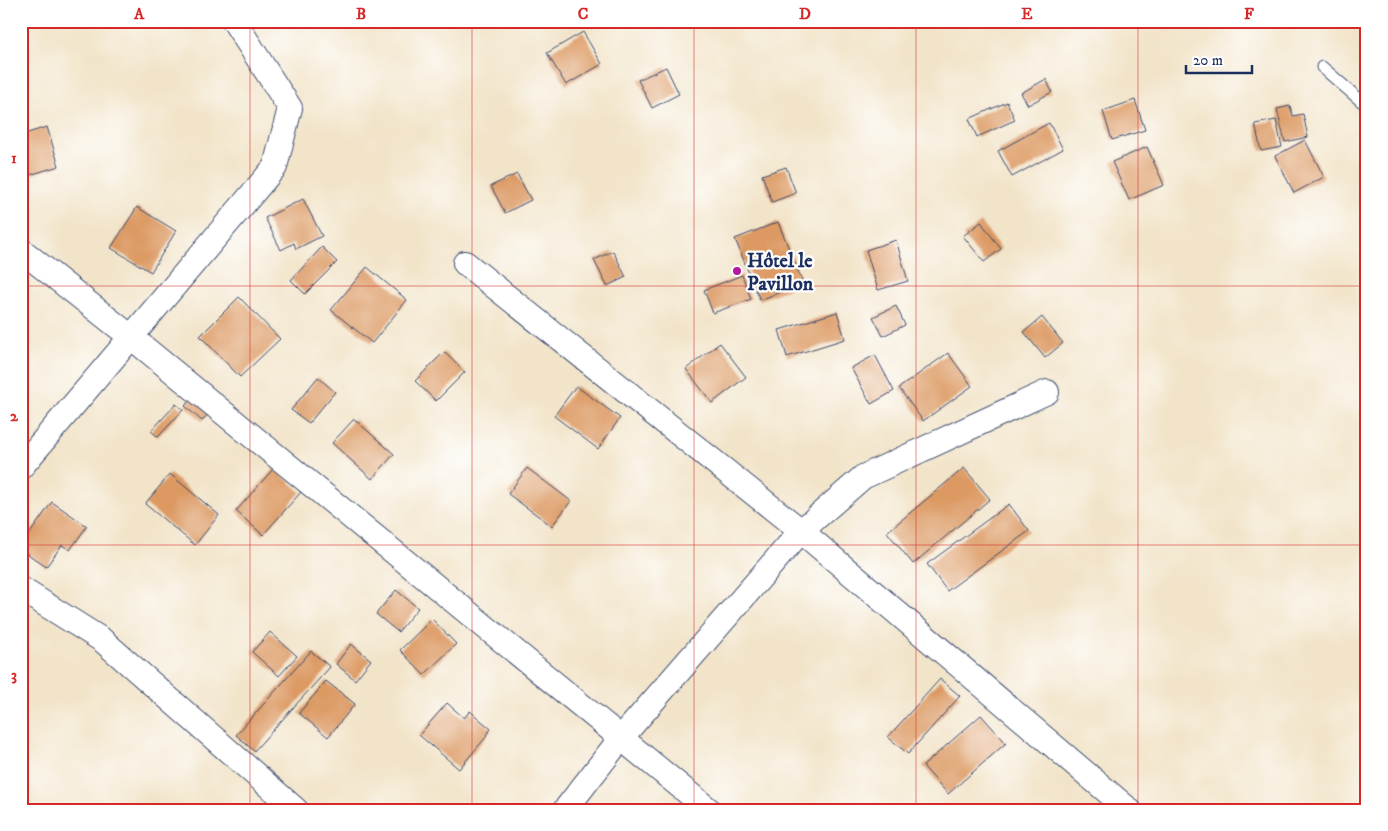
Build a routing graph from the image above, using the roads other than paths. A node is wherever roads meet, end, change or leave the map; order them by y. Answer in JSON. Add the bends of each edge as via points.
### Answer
{"nodes":[{"id":1,"x":234,"y":21,"type":"edge"},
{"id":2,"x":1322,"y":67,"type":"dead end"},
{"id":3,"x":1367,"y":106,"type":"edge"},
{"id":4,"x":21,"y":250,"type":"edge"},
{"id":5,"x":464,"y":263,"type":"dead end"},
{"id":6,"x":131,"y":337,"type":"junction"},
{"id":7,"x":1047,"y":392,"type":"dead end"},
{"id":8,"x":21,"y":467,"type":"edge"},
{"id":9,"x":801,"y":531,"type":"junction"},
{"id":10,"x":21,"y":590,"type":"edge"},
{"id":11,"x":622,"y":738,"type":"junction"},
{"id":12,"x":296,"y":810,"type":"edge"},
{"id":13,"x":565,"y":810,"type":"edge"},
{"id":14,"x":709,"y":810,"type":"edge"},
{"id":15,"x":1129,"y":810,"type":"edge"}],
"edges":[{"from":1,"to":6,"type":"street","via":[[290,108],[275,167]]},
{"from":2,"to":3,"type":"lane"},
{"from":4,"to":6,"type":"street"},
{"from":5,"to":9,"type":"street"},
{"from":6,"to":8,"type":"street"},
{"from":6,"to":11,"type":"street"},
{"from":7,"to":9,"type":"street","via":[[863,478]]},
{"from":9,"to":11,"type":"street"},
{"from":9,"to":15,"type":"street"},
{"from":10,"to":12,"type":"street","via":[[102,640]]},
{"from":11,"to":13,"type":"street"},
{"from":11,"to":14,"type":"street"}]}
